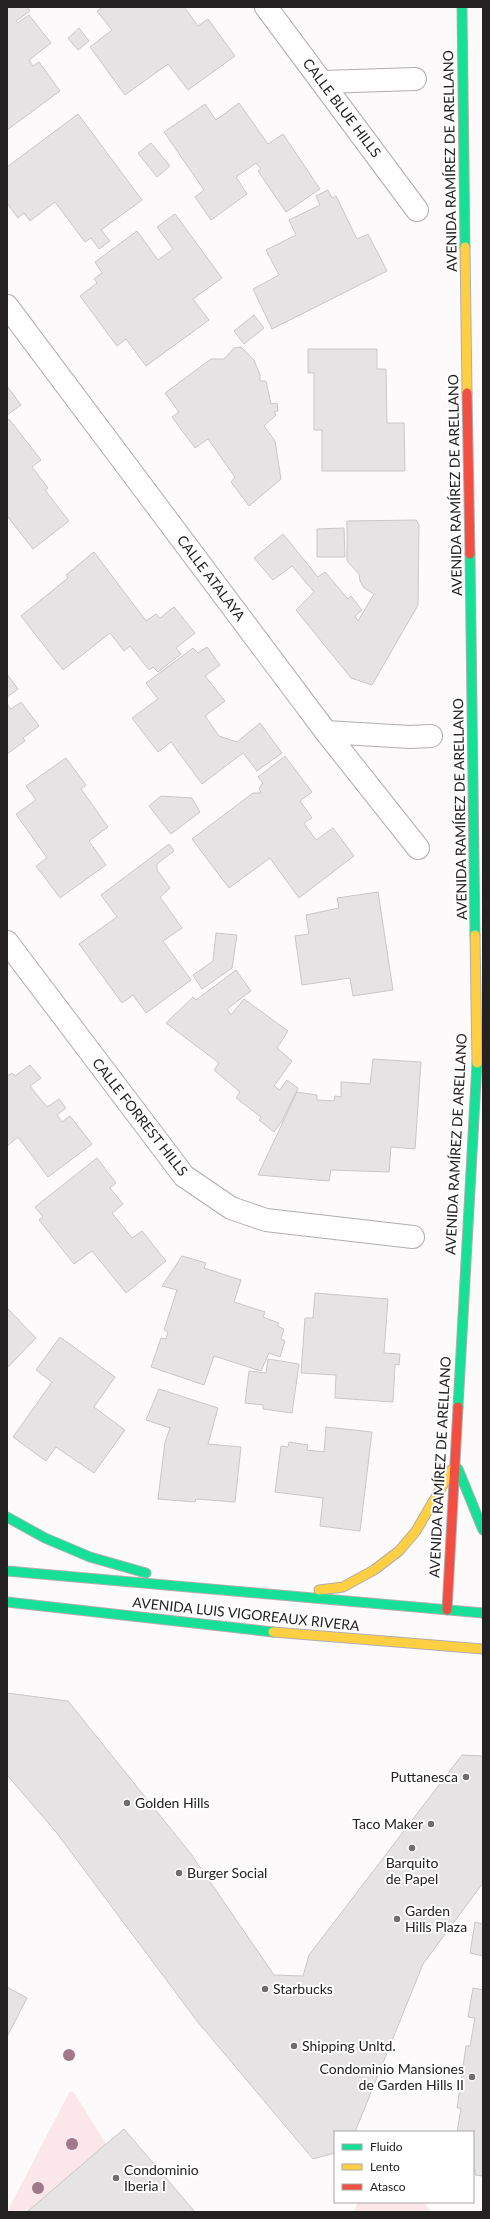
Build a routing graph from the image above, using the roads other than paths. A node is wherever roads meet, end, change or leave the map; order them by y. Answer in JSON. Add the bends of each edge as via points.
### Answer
{"nodes":[{"id":1,"x":266,"y":7,"type":"edge"},
{"id":2,"x":462,"y":7,"type":"edge"},
{"id":3,"x":415,"y":79,"type":"dead end"},
{"id":4,"x":323,"y":82,"type":"junction"},
{"id":5,"x":417,"y":210,"type":"dead end"},
{"id":6,"x":7,"y":306,"type":"edge"},
{"id":7,"x":326,"y":732,"type":"junction"},
{"id":8,"x":478,"y":734,"type":"edge"},
{"id":9,"x":431,"y":736,"type":"dead end"},
{"id":10,"x":418,"y":848,"type":"dead end"},
{"id":11,"x":7,"y":942,"type":"edge"},
{"id":12,"x":413,"y":1237,"type":"dead end"},
{"id":13,"x":455,"y":1462,"type":"junction"},
{"id":14,"x":7,"y":1518,"type":"edge"},
{"id":15,"x":483,"y":1530,"type":"edge"},
{"id":16,"x":7,"y":1571,"type":"edge"},
{"id":17,"x":199,"y":1587,"type":"junction"},
{"id":18,"x":286,"y":1594,"type":"junction"},
{"id":19,"x":7,"y":1602,"type":"edge"},
{"id":20,"x":447,"y":1610,"type":"junction"},
{"id":21,"x":483,"y":1613,"type":"edge"},
{"id":22,"x":483,"y":1649,"type":"edge"}],
"edges":[{"from":1,"to":4,"type":"street","name":"CALLE BLUE HILLS"},
{"from":2,"to":8,"type":"street","name":"AVENIDA RAMÍREZ DE ARELLANO"},
{"from":3,"to":4,"type":"street"},
{"from":4,"to":5,"type":"street","name":"CALLE BLUE HILLS"},
{"from":6,"to":7,"type":"street","name":"CALLE ATALAYA"},
{"from":7,"to":9,"type":"street"},
{"from":7,"to":10,"type":"street","name":"CALLE ATALAYA"},
{"from":8,"to":13,"type":"street","name":"AVENIDA RAMÍREZ DE ARELLANO","via":[[477,1079]]},
{"from":11,"to":12,"type":"street","name":"CALLE FORREST HILLS","via":[[184,1176],[208,1195],[231,1208],[266,1220]]},
{"from":13,"to":15,"type":"street"},
{"from":13,"to":18,"type":"street","via":[[416,1531],[399,1551],[374,1570],[343,1587]]},
{"from":13,"to":20,"type":"street","name":"AVENIDA RAMÍREZ DE ARELLANO"},
{"from":14,"to":17,"type":"street","via":[[90,1558]]},
{"from":16,"to":17,"type":"street","name":"AVENIDA LUIS VIGOREAUX RIVERA"},
{"from":17,"to":18,"type":"street","name":"AVENIDA LUIS VIGOREAUX RIVERA"},
{"from":18,"to":20,"type":"street","name":"AVENIDA LUIS VIGOREAUX RIVERA"},
{"from":19,"to":22,"type":"street","name":"AVENIDA LUIS VIGOREAUX RIVERA","via":[[228,1628]]},
{"from":20,"to":21,"type":"street","name":"AVENIDA LUIS VIGOREAUX RIVERA"}]}
